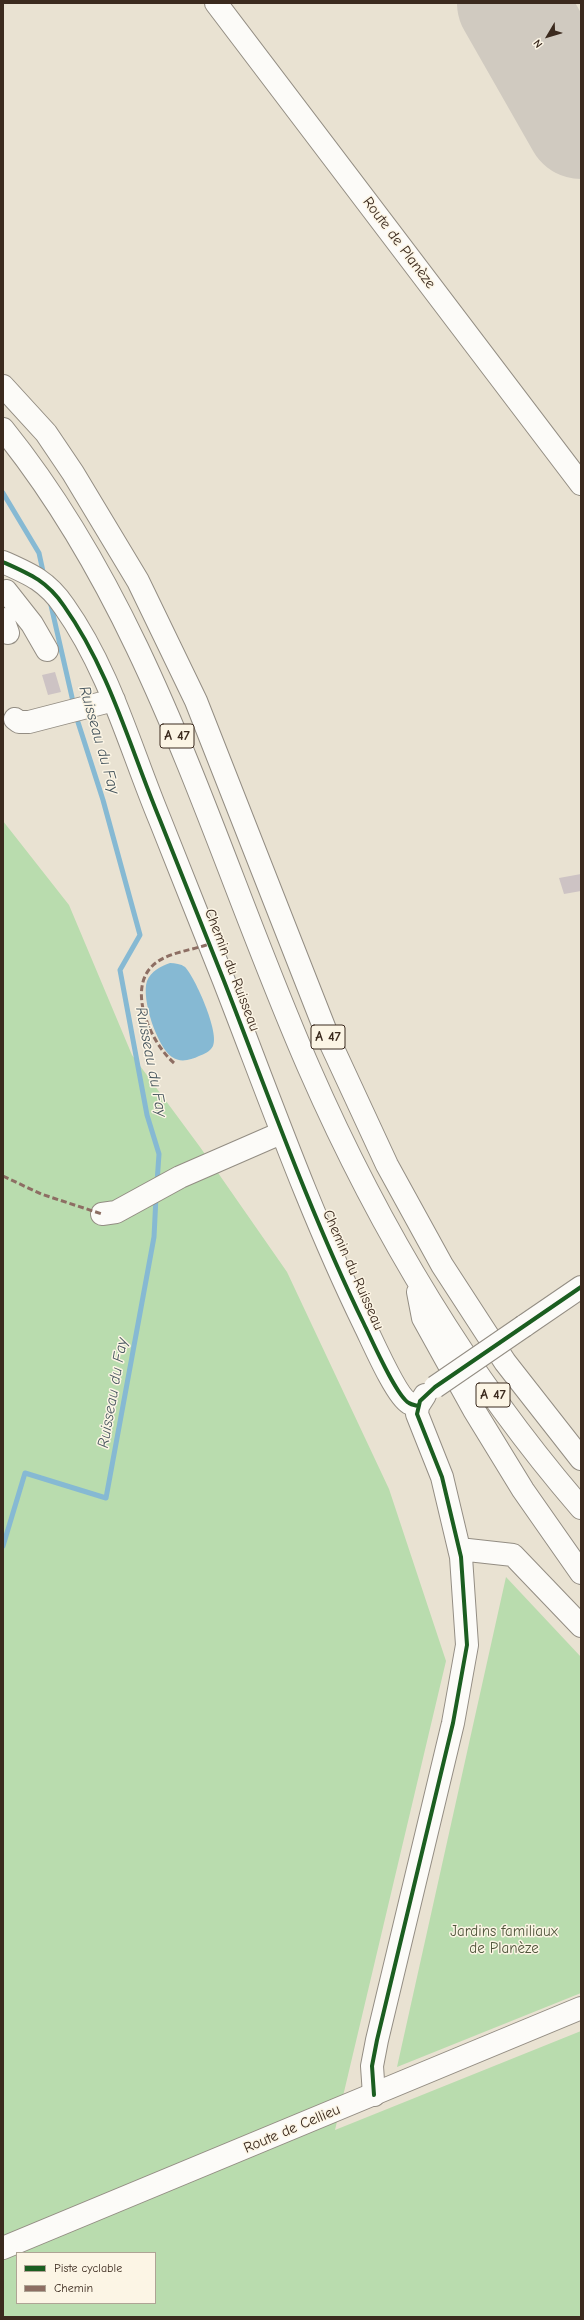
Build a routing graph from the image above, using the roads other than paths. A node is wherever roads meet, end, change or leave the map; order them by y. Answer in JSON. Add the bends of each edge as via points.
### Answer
{"nodes":[{"id":1,"x":216,"y":3,"type":"edge"},
{"id":2,"x":3,"y":386,"type":"edge"},
{"id":3,"x":3,"y":429,"type":"edge"},
{"id":4,"x":581,"y":484,"type":"edge"},
{"id":5,"x":8,"y":564,"type":"edge"},
{"id":6,"x":5,"y":592,"type":"edge"},
{"id":7,"x":47,"y":650,"type":"dead end"},
{"id":8,"x":114,"y":700,"type":"junction"},
{"id":9,"x":15,"y":719,"type":"dead end"},
{"id":10,"x":281,"y":1133,"type":"junction"},
{"id":11,"x":102,"y":1214,"type":"dead end"},
{"id":12,"x":414,"y":1275,"type":"junction"},
{"id":13,"x":581,"y":1287,"type":"edge"},
{"id":14,"x":418,"y":1406,"type":"junction"},
{"id":15,"x":542,"y":1410,"type":"junction"},
{"id":16,"x":581,"y":1441,"type":"edge"},
{"id":17,"x":581,"y":1459,"type":"edge"},
{"id":18,"x":581,"y":1508,"type":"edge"},
{"id":19,"x":459,"y":1549,"type":"junction"},
{"id":20,"x":581,"y":1573,"type":"edge"},
{"id":21,"x":581,"y":1626,"type":"edge"},
{"id":22,"x":581,"y":2008,"type":"edge"},
{"id":23,"x":374,"y":2095,"type":"junction"},
{"id":24,"x":3,"y":2248,"type":"edge"}],
"edges":[{"from":1,"to":4,"type":"main road","name":"Route de Planèze"},
{"from":2,"to":15,"type":"main road","number":"A 47","via":[[46,433],[70,467],[138,581],[196,701],[330,1042],[387,1165],[442,1265],[505,1362]]},
{"from":3,"to":12,"type":"main road","number":"A 47","via":[[50,492],[76,533],[148,668],[200,790],[308,1066],[362,1179]]},
{"from":5,"to":6,"type":"main road"},
{"from":5,"to":8,"type":"main road","name":"Chemin du Ruisseau","via":[[46,585],[64,605],[94,655]]},
{"from":6,"to":7,"type":"main road","via":[[32,624]]},
{"from":8,"to":9,"type":"main road","via":[[23,723]]},
{"from":8,"to":10,"type":"main road","name":"Chemin du Ruisseau"},
{"from":10,"to":11,"type":"main road","via":[[156,1189],[116,1212]]},
{"from":10,"to":14,"type":"main road","name":"Chemin du Ruisseau","via":[[329,1250],[379,1354],[399,1392],[408,1403]]},
{"from":12,"to":18,"type":"main road","number":"A 47","via":[[458,1345],[512,1422]]},
{"from":12,"to":20,"type":"main road","via":[[423,1318],[523,1490]]},
{"from":13,"to":14,"type":"main road","bridge":true,"via":[[435,1386],[426,1393]]},
{"from":14,"to":19,"type":"main road","via":[[420,1425],[442,1477]]},
{"from":15,"to":16,"type":"main road"},
{"from":15,"to":17,"type":"main road","number":"A 47"},
{"from":19,"to":21,"type":"main road","via":[[513,1555]]},
{"from":19,"to":23,"type":"main road","via":[[467,1645],[453,1724],[377,2040],[372,2066]]},
{"from":22,"to":23,"type":"main road","name":"Route de Cellieu"},
{"from":23,"to":24,"type":"main road","name":"Route de Cellieu"}]}
